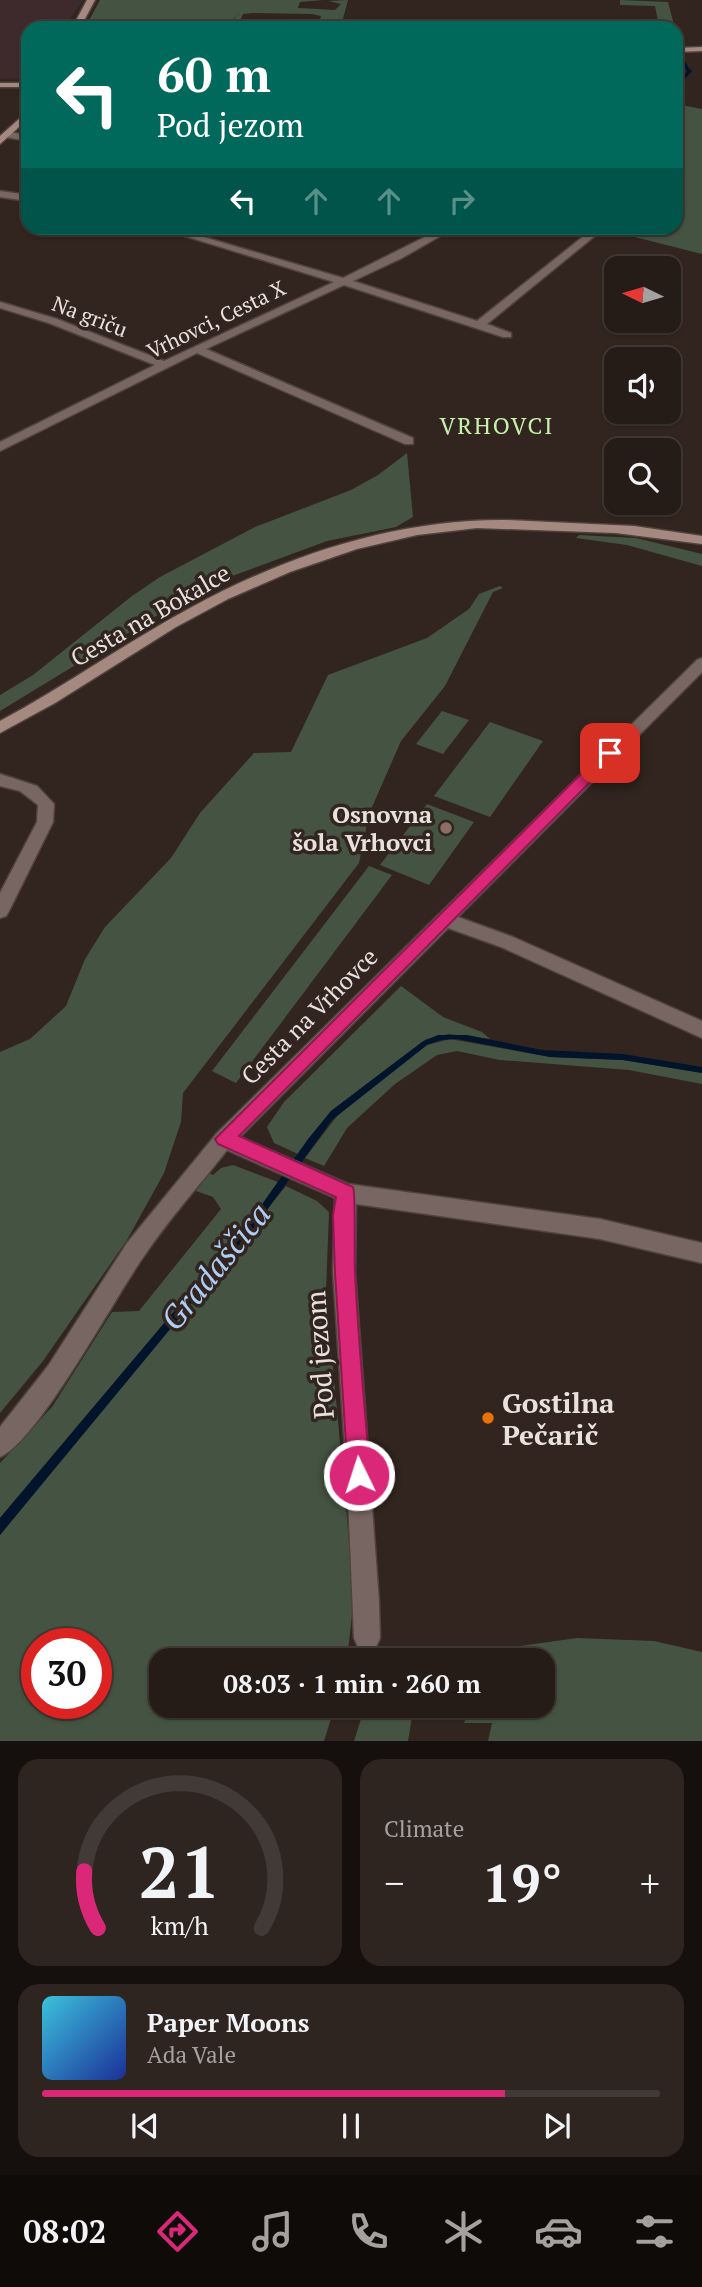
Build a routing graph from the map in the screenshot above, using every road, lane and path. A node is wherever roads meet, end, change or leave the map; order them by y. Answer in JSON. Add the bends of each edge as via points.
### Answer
{"nodes":[{"id":1,"x":91,"y":0,"type":"edge"},
{"id":2,"x":80,"y":21,"type":"edge"},
{"id":3,"x":702,"y":49,"type":"edge"},
{"id":4,"x":683,"y":50,"type":"edge"},
{"id":5,"x":0,"y":85,"type":"edge"},
{"id":6,"x":21,"y":85,"type":"edge"},
{"id":7,"x":21,"y":121,"type":"edge"},
{"id":8,"x":4,"y":138,"type":"edge"},
{"id":9,"x":0,"y":194,"type":"edge"},
{"id":10,"x":21,"y":197,"type":"edge"},
{"id":11,"x":188,"y":235,"type":"edge"},
{"id":12,"x":438,"y":235,"type":"edge"},
{"id":13,"x":591,"y":235,"type":"edge"},
{"id":14,"x":343,"y":281,"type":"junction"},
{"id":15,"x":0,"y":305,"type":"edge"},
{"id":16,"x":479,"y":325,"type":"junction"},
{"id":17,"x":507,"y":335,"type":"dead end"},
{"id":18,"x":197,"y":349,"type":"junction"},
{"id":19,"x":165,"y":365,"type":"junction"},
{"id":20,"x":409,"y":441,"type":"dead end"},
{"id":21,"x":0,"y":447,"type":"edge"},
{"id":22,"x":702,"y":540,"type":"edge"},
{"id":23,"x":701,"y":665,"type":"edge"},
{"id":24,"x":0,"y":728,"type":"edge"},
{"id":25,"x":0,"y":780,"type":"edge"},
{"id":26,"x":0,"y":911,"type":"edge"},
{"id":27,"x":443,"y":919,"type":"junction"},
{"id":28,"x":702,"y":1030,"type":"edge"},
{"id":29,"x":224,"y":1139,"type":"junction"},
{"id":30,"x":346,"y":1193,"type":"junction"},
{"id":31,"x":702,"y":1254,"type":"edge"},
{"id":32,"x":0,"y":1445,"type":"edge"},
{"id":33,"x":367,"y":1638,"type":"dead end"}],
"edges":[{"from":1,"to":2,"type":"street"},
{"from":3,"to":4,"type":"street"},
{"from":5,"to":6,"type":"street"},
{"from":7,"to":8,"type":"street"},
{"from":9,"to":10,"type":"street"},
{"from":11,"to":14,"type":"street"},
{"from":12,"to":14,"type":"street","name":"Vrhovci, Cesta X"},
{"from":13,"to":16,"type":"street"},
{"from":14,"to":16,"type":"street"},
{"from":14,"to":18,"type":"street","name":"Vrhovci, Cesta X"},
{"from":15,"to":19,"type":"street","name":"Na griču"},
{"from":16,"to":17,"type":"street"},
{"from":18,"to":19,"type":"street","name":"Vrhovci, Cesta X"},
{"from":18,"to":20,"type":"street"},
{"from":19,"to":21,"type":"street","name":"Vrhovci, Cesta X"},
{"from":22,"to":24,"type":"street","name":"Cesta na Bokalce","via":[[638,530],[515,524],[447,527],[384,539],[317,558],[235,590]]},
{"from":23,"to":27,"type":"street","name":"Cesta na Vrhovce"},
{"from":25,"to":26,"type":"street","via":[[23,784],[46,804],[45,822]]},
{"from":27,"to":28,"type":"street","via":[[507,942]]},
{"from":27,"to":29,"type":"street","name":"Cesta na Vrhovce"},
{"from":29,"to":30,"type":"street"},
{"from":29,"to":32,"type":"street","name":"Cesta na Vrhovce","via":[[135,1250],[30,1412]]},
{"from":30,"to":31,"type":"street","via":[[600,1229]]},
{"from":30,"to":33,"type":"street","name":"Pod jezom","via":[[345,1273]]}]}
